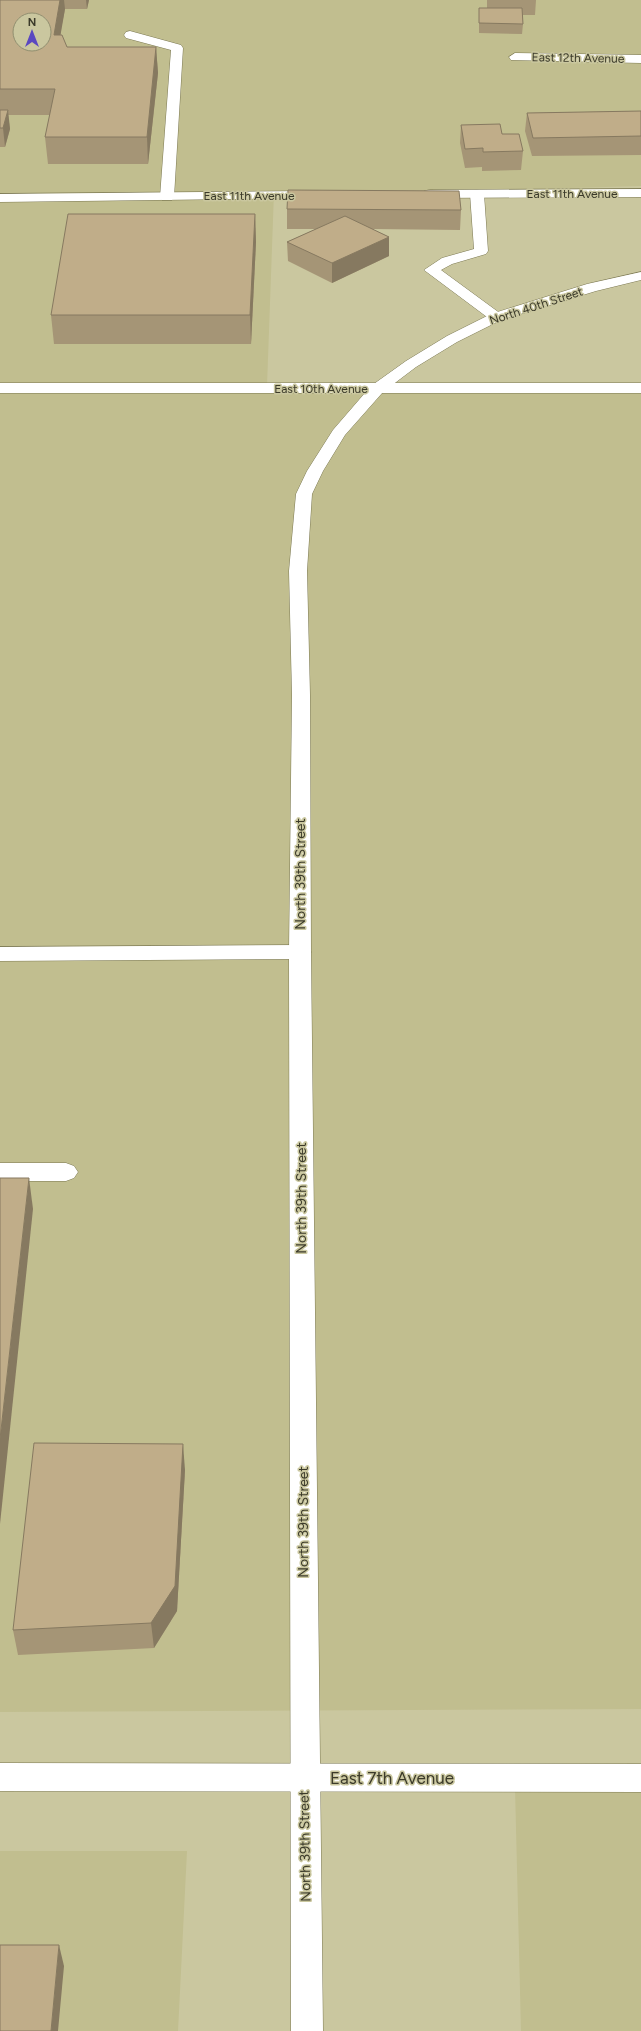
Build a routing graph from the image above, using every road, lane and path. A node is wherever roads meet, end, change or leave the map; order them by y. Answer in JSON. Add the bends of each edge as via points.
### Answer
{"nodes":[{"id":1,"x":130,"y":35,"type":"dead end"},
{"id":2,"x":515,"y":57,"type":"dead end"},
{"id":3,"x":641,"y":59,"type":"edge"},
{"id":4,"x":641,"y":193,"type":"edge"},
{"id":5,"x":477,"y":194,"type":"junction"},
{"id":6,"x":334,"y":195,"type":"edge"},
{"id":7,"x":413,"y":195,"type":"edge"},
{"id":8,"x":167,"y":197,"type":"junction"},
{"id":9,"x":0,"y":198,"type":"edge"},
{"id":10,"x":641,"y":276,"type":"edge"},
{"id":11,"x":496,"y":317,"type":"junction"},
{"id":12,"x":0,"y":388,"type":"edge"},
{"id":13,"x":641,"y":388,"type":"edge"},
{"id":14,"x":377,"y":389,"type":"junction"},
{"id":15,"x":300,"y":952,"type":"junction"},
{"id":16,"x":0,"y":954,"type":"edge"},
{"id":17,"x":0,"y":1172,"type":"edge"},
{"id":18,"x":66,"y":1172,"type":"dead end"},
{"id":19,"x":0,"y":1777,"type":"edge"},
{"id":20,"x":304,"y":1778,"type":"junction"},
{"id":21,"x":641,"y":1778,"type":"edge"},
{"id":22,"x":307,"y":2031,"type":"edge"}],
"edges":[{"from":1,"to":8,"type":"main road","via":[[177,48]]},
{"from":2,"to":3,"type":"main road","name":"East 12th Avenue"},
{"from":4,"to":5,"type":"main road","name":"East 11th Avenue"},
{"from":5,"to":7,"type":"main road","name":"East 11th Avenue"},
{"from":5,"to":11,"type":"main road","via":[[481,251],[447,261],[431,270]]},
{"from":6,"to":8,"type":"main road","name":"East 11th Avenue"},
{"from":8,"to":9,"type":"main road","name":"East 11th Avenue"},
{"from":10,"to":11,"type":"main road","name":"North 40th Street","via":[[592,287]]},
{"from":11,"to":14,"type":"main road","name":"North 40th Street","via":[[452,338]]},
{"from":12,"to":14,"type":"main road","name":"East 10th Avenue"},
{"from":13,"to":14,"type":"main road","name":"East 10th Avenue"},
{"from":14,"to":15,"type":"main road","name":"North 39th Street","via":[[339,433],[304,494],[298,571],[301,695]]},
{"from":15,"to":16,"type":"main road"},
{"from":15,"to":20,"type":"main road","name":"North 39th Street"},
{"from":17,"to":18,"type":"main road"},
{"from":19,"to":20,"type":"main road","name":"East 7th Avenue"},
{"from":20,"to":21,"type":"main road","name":"East 7th Avenue"},
{"from":20,"to":22,"type":"main road","name":"North 39th Street"}]}
